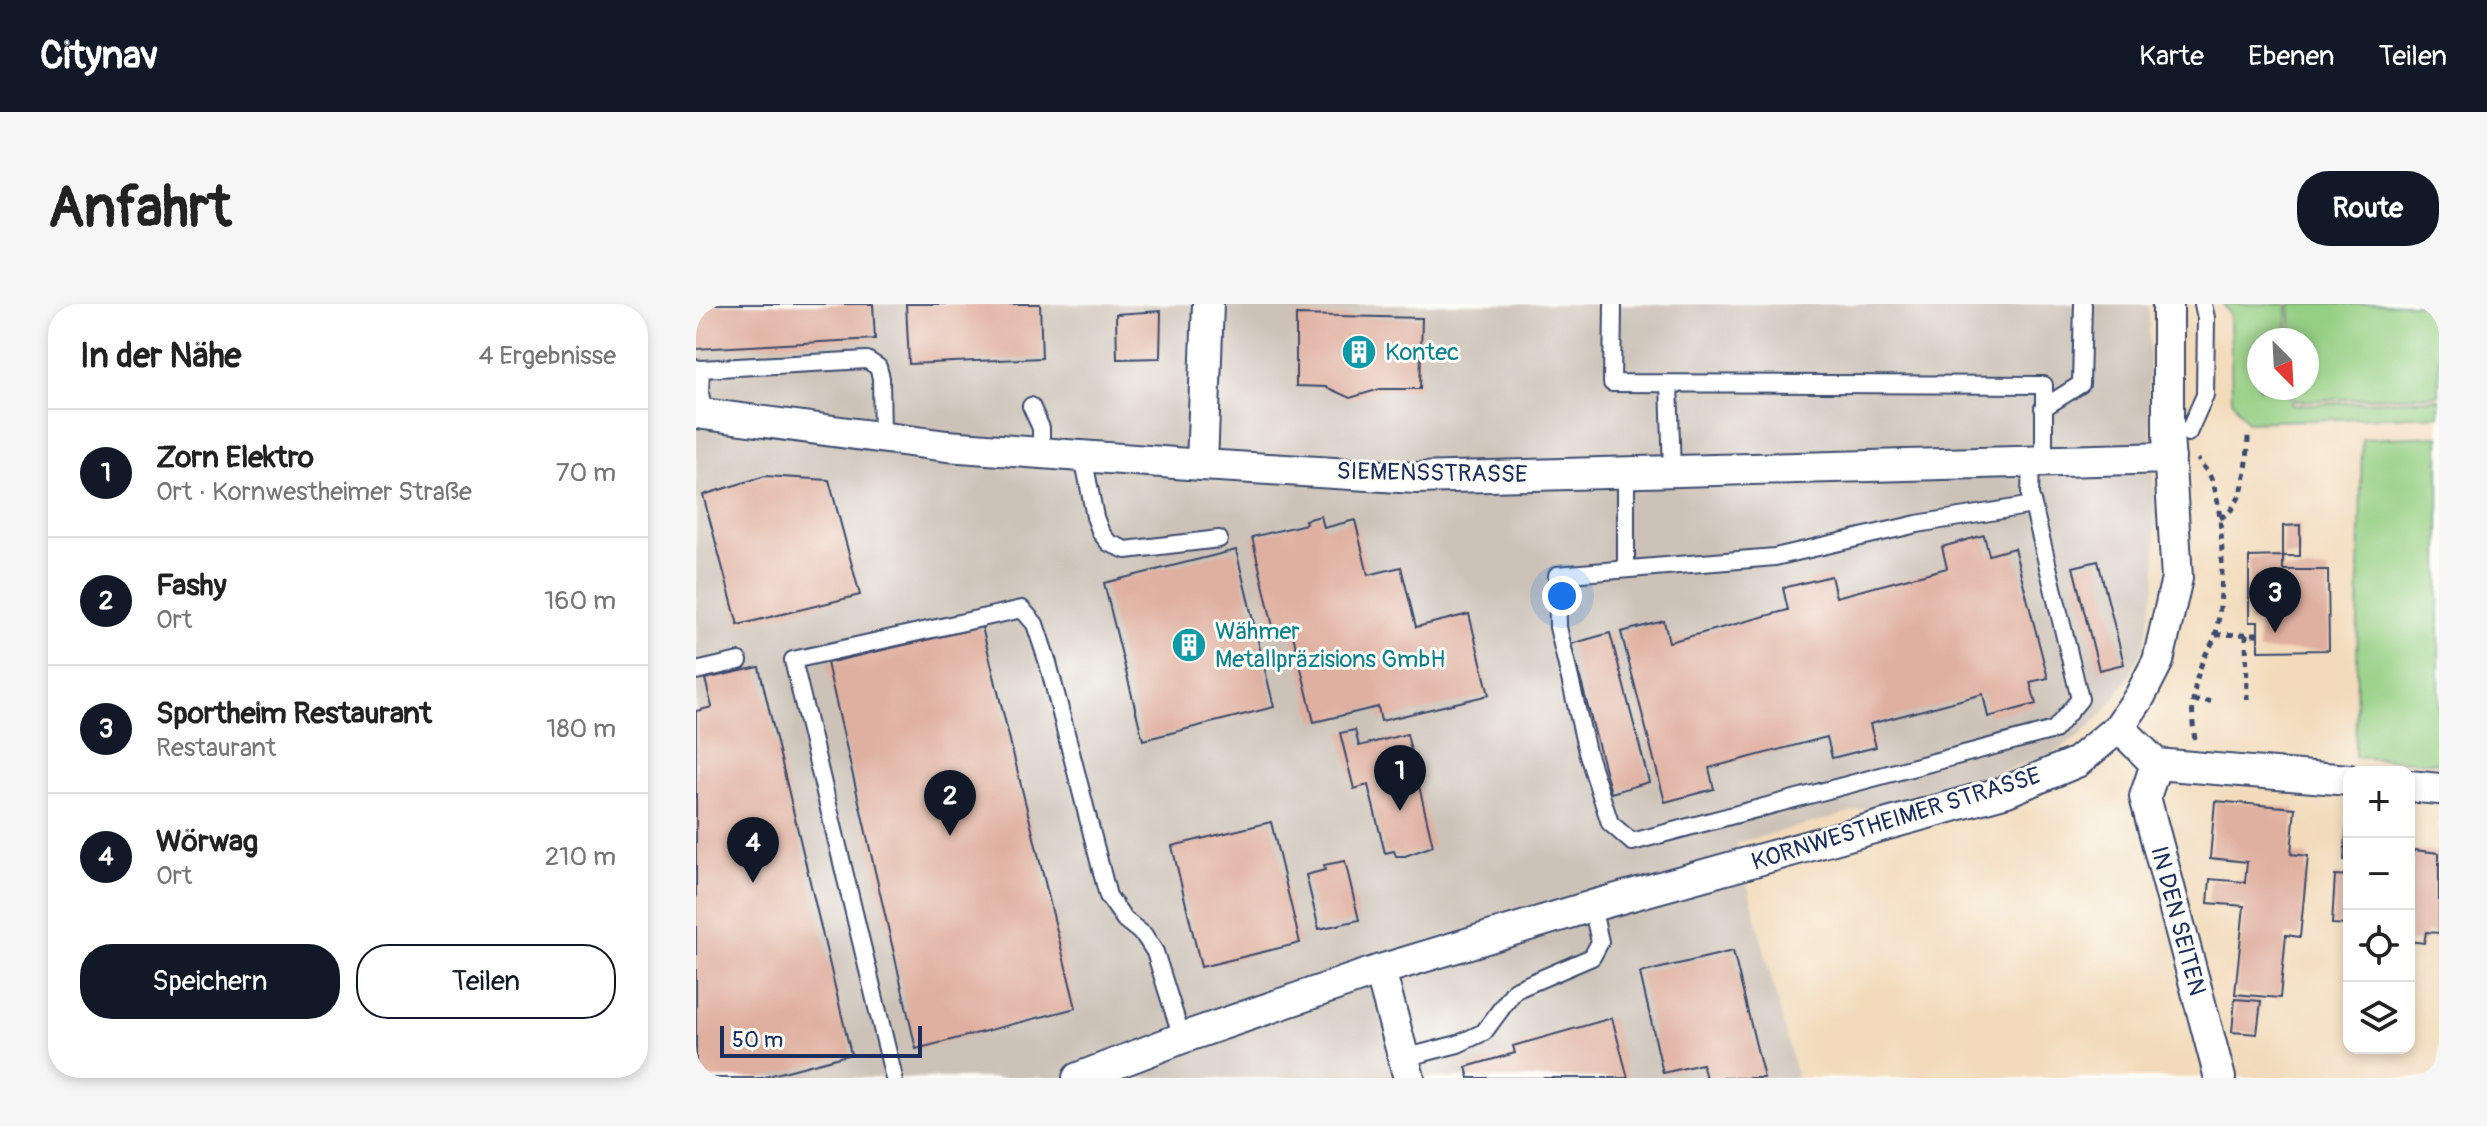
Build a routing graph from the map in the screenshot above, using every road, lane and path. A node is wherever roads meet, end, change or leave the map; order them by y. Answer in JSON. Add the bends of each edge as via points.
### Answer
{"nodes":[{"id":1,"x":1208,"y":304,"type":"edge"},
{"id":2,"x":1613,"y":304,"type":"edge"},
{"id":3,"x":2083,"y":304,"type":"edge"},
{"id":4,"x":2168,"y":304,"type":"edge"},
{"id":5,"x":2203,"y":304,"type":"edge"},
{"id":6,"x":698,"y":368,"type":"edge"},
{"id":7,"x":1669,"y":384,"type":"junction"},
{"id":8,"x":1031,"y":406,"type":"dead end"},
{"id":9,"x":2043,"y":408,"type":"junction"},
{"id":10,"x":700,"y":414,"type":"edge"},
{"id":11,"x":2188,"y":433,"type":"dead end"},
{"id":12,"x":2248,"y":433,"type":"dead end"},
{"id":13,"x":882,"y":438,"type":"junction"},
{"id":14,"x":1041,"y":452,"type":"junction"},
{"id":15,"x":1083,"y":456,"type":"junction"},
{"id":16,"x":2170,"y":458,"type":"junction"},
{"id":17,"x":2038,"y":462,"type":"junction"},
{"id":18,"x":1202,"y":465,"type":"junction"},
{"id":19,"x":1672,"y":471,"type":"junction"},
{"id":20,"x":1626,"y":472,"type":"junction"},
{"id":21,"x":2210,"y":475,"type":"dead end"},
{"id":22,"x":2033,"y":505,"type":"junction"},
{"id":23,"x":2220,"y":518,"type":"junction"},
{"id":24,"x":1219,"y":539,"type":"dead end"},
{"id":25,"x":1626,"y":569,"type":"junction"},
{"id":26,"x":2246,"y":634,"type":"junction"},
{"id":27,"x":2258,"y":634,"type":"dead end"},
{"id":28,"x":2216,"y":635,"type":"junction"},
{"id":29,"x":739,"y":661,"type":"dead end"},
{"id":30,"x":696,"y":671,"type":"edge"},
{"id":31,"x":2247,"y":700,"type":"dead end"},
{"id":32,"x":2193,"y":701,"type":"junction"},
{"id":33,"x":2214,"y":701,"type":"dead end"},
{"id":34,"x":2119,"y":727,"type":"junction"},
{"id":35,"x":2156,"y":764,"type":"junction"},
{"id":36,"x":2203,"y":767,"type":"junction"},
{"id":37,"x":2343,"y":779,"type":"edge"},
{"id":38,"x":2415,"y":787,"type":"edge"},
{"id":39,"x":2439,"y":789,"type":"edge"},
{"id":40,"x":1592,"y":906,"type":"junction"},
{"id":41,"x":1380,"y":970,"type":"junction"},
{"id":42,"x":1182,"y":1038,"type":"junction"},
{"id":43,"x":1406,"y":1068,"type":"edge"},
{"id":44,"x":894,"y":1078,"type":"edge"},
{"id":45,"x":1078,"y":1078,"type":"edge"},
{"id":46,"x":2220,"y":1078,"type":"edge"}],
"edges":[{"from":1,"to":18,"type":"street"},
{"from":2,"to":7,"type":"lane","via":[[1612,383]]},
{"from":3,"to":9,"type":"lane","via":[[2081,384]]},
{"from":4,"to":16,"type":"street","name":"KORNWESTHEIMER STRASSE"},
{"from":5,"to":11,"type":"lane","via":[[2205,395]]},
{"from":6,"to":10,"type":"lane"},
{"from":6,"to":13,"type":"lane","via":[[867,360],[878,367],[881,378]]},
{"from":7,"to":9,"type":"lane","via":[[2044,385]]},
{"from":7,"to":19,"type":"lane"},
{"from":8,"to":14,"type":"lane","via":[[1041,428]]},
{"from":9,"to":17,"type":"lane"},
{"from":10,"to":13,"type":"street","name":"SIEMENSSTRASSE"},
{"from":12,"to":23,"type":"path","via":[[2240,491],[2232,509]]},
{"from":13,"to":14,"type":"street","name":"SIEMENSSTRASSE"},
{"from":14,"to":15,"type":"street","name":"SIEMENSSTRASSE"},
{"from":15,"to":18,"type":"street","name":"SIEMENSSTRASSE"},
{"from":15,"to":24,"type":"lane","via":[[1095,517],[1109,543],[1126,550]]},
{"from":16,"to":17,"type":"street","name":"SIEMENSSTRASSE"},
{"from":16,"to":34,"type":"street","name":"KORNWESTHEIMER STRASSE","via":[[2177,578],[2158,661]]},
{"from":17,"to":19,"type":"street","name":"SIEMENSSTRASSE"},
{"from":17,"to":22,"type":"lane","via":[[2030,495]]},
{"from":18,"to":20,"type":"street","name":"SIEMENSSTRASSE","via":[[1416,478]]},
{"from":19,"to":20,"type":"street","name":"SIEMENSSTRASSE"},
{"from":20,"to":25,"type":"lane"},
{"from":21,"to":23,"type":"path"},
{"from":22,"to":25,"type":"lane","via":[[1917,524],[1775,557]]},
{"from":22,"to":25,"type":"lane","via":[[2080,699],[2054,730],[1632,842],[1610,823],[1587,752],[1558,627],[1557,575]]},
{"from":23,"to":28,"type":"path"},
{"from":26,"to":27,"type":"path"},
{"from":26,"to":28,"type":"path"},
{"from":26,"to":31,"type":"path"},
{"from":28,"to":32,"type":"path","via":[[2202,663]]},
{"from":29,"to":30,"type":"lane"},
{"from":32,"to":33,"type":"path"},
{"from":32,"to":36,"type":"path","via":[[2194,736]]},
{"from":34,"to":35,"type":"street"},
{"from":34,"to":40,"type":"street","name":"KORNWESTHEIMER STRASSE","via":[[2077,762],[2007,791]]},
{"from":35,"to":36,"type":"street"},
{"from":35,"to":46,"type":"street","name":"IN DEN SEITEN","via":[[2145,797]]},
{"from":36,"to":37,"type":"street"},
{"from":38,"to":39,"type":"street"},
{"from":40,"to":41,"type":"street","name":"KORNWESTHEIMER STRASSE"},
{"from":40,"to":43,"type":"lane","via":[[1600,942],[1592,957],[1515,990],[1484,1032]]},
{"from":41,"to":42,"type":"street","name":"KORNWESTHEIMER STRASSE"},
{"from":41,"to":43,"type":"street"},
{"from":42,"to":44,"type":"lane","via":[[1155,952],[1108,896],[1048,663],[1035,624],[1022,609],[793,660]]},
{"from":42,"to":45,"type":"street","name":"KORNWESTHEIMER STRASSE"}]}
